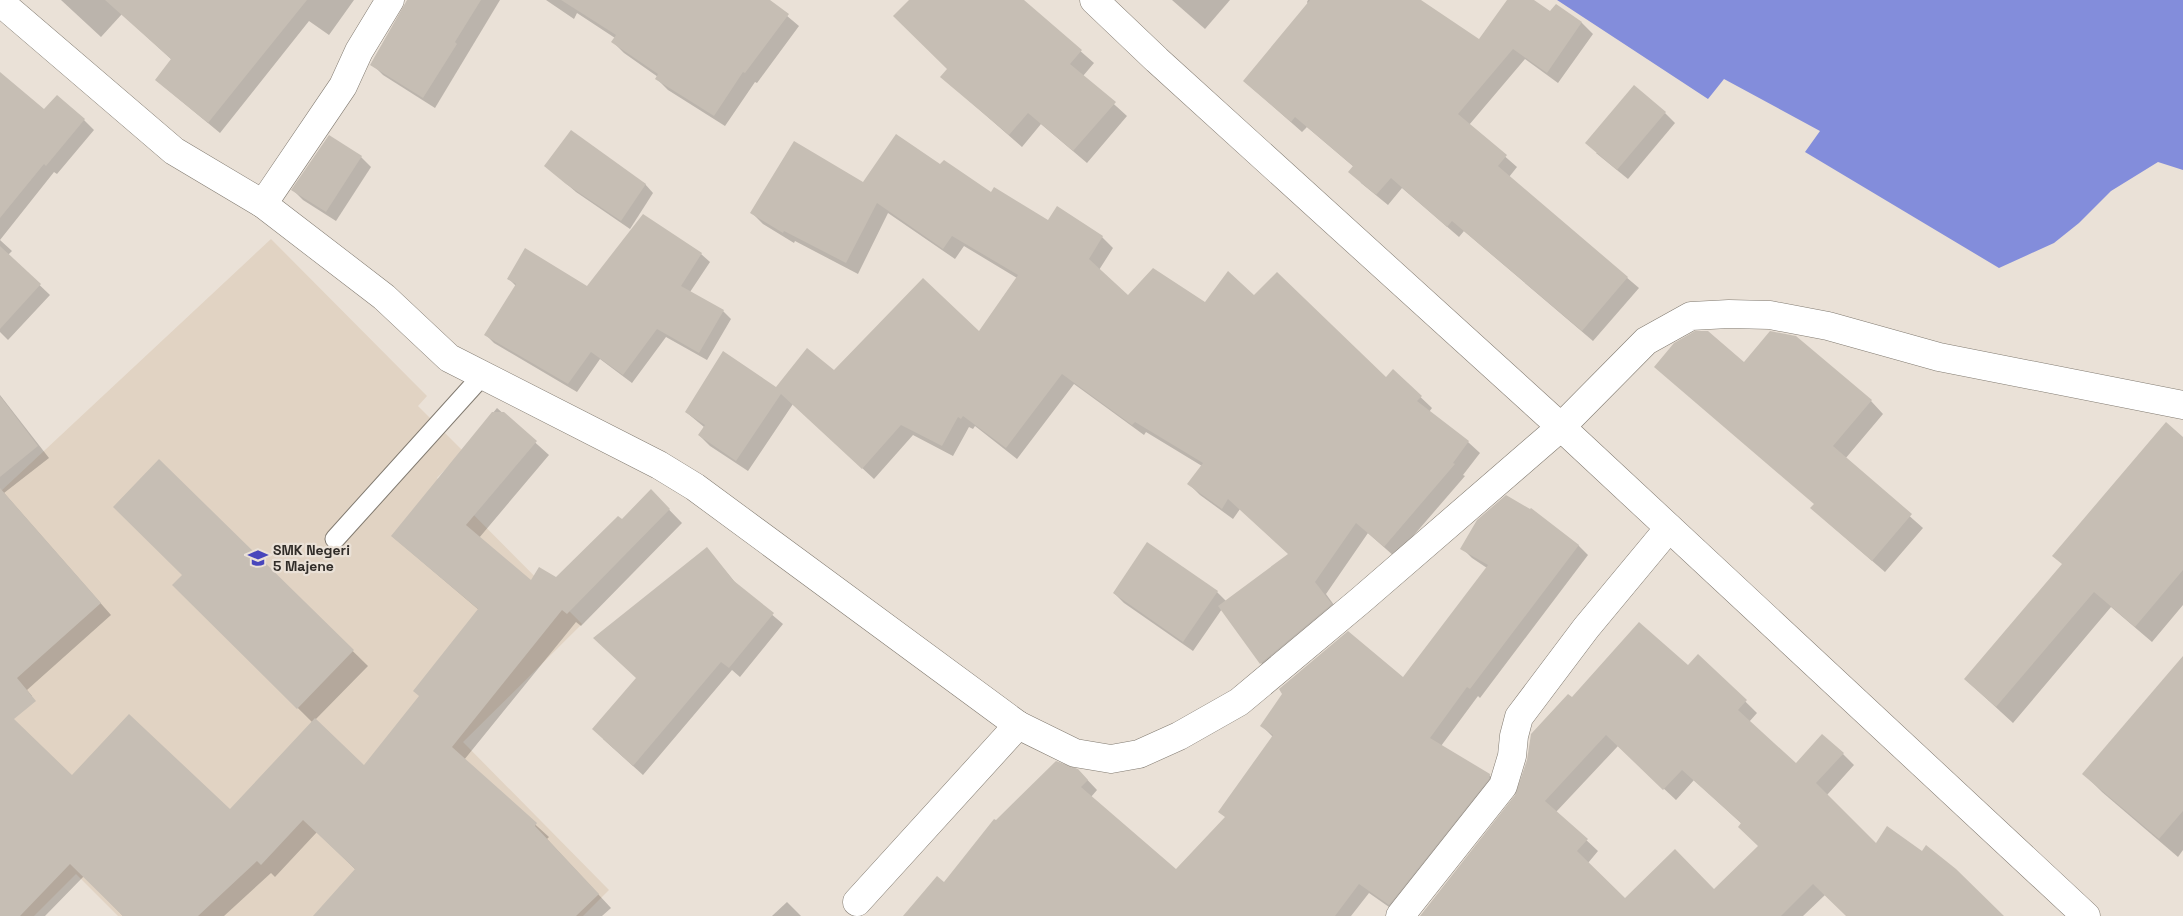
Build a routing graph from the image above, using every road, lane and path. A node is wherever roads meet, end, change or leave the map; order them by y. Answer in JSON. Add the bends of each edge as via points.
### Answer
{"nodes":[{"id":1,"x":390,"y":0,"type":"edge"},
{"id":2,"x":1094,"y":0,"type":"edge"},
{"id":3,"x":3,"y":2,"type":"edge"},
{"id":4,"x":263,"y":204,"type":"junction"},
{"id":5,"x":482,"y":376,"type":"junction"},
{"id":6,"x":2183,"y":405,"type":"edge"},
{"id":7,"x":1561,"y":427,"type":"junction"},
{"id":8,"x":1669,"y":528,"type":"junction"},
{"id":9,"x":335,"y":539,"type":"dead end"},
{"id":10,"x":1018,"y":725,"type":"junction"},
{"id":11,"x":857,"y":902,"type":"dead end"},
{"id":12,"x":1400,"y":916,"type":"edge"},
{"id":13,"x":2086,"y":916,"type":"edge"}],
"edges":[{"from":1,"to":4,"type":"main road","via":[[359,51],[343,86]]},
{"from":2,"to":7,"type":"main road"},
{"from":3,"to":4,"type":"main road","via":[[174,152]]},
{"from":4,"to":5,"type":"main road","via":[[384,297],[449,358]]},
{"from":5,"to":9,"type":"lane"},
{"from":5,"to":10,"type":"main road","via":[[695,487]]},
{"from":6,"to":7,"type":"main road","via":[[1939,357],[1809,322],[1770,315],[1729,314],[1691,316],[1646,341]]},
{"from":7,"to":8,"type":"main road"},
{"from":7,"to":10,"type":"main road","via":[[1238,702],[1179,736],[1139,754],[1110,759],[1075,753]]},
{"from":8,"to":12,"type":"main road","via":[[1586,628],[1519,717],[1503,786]]},
{"from":8,"to":13,"type":"main road"},
{"from":10,"to":11,"type":"main road"}]}
